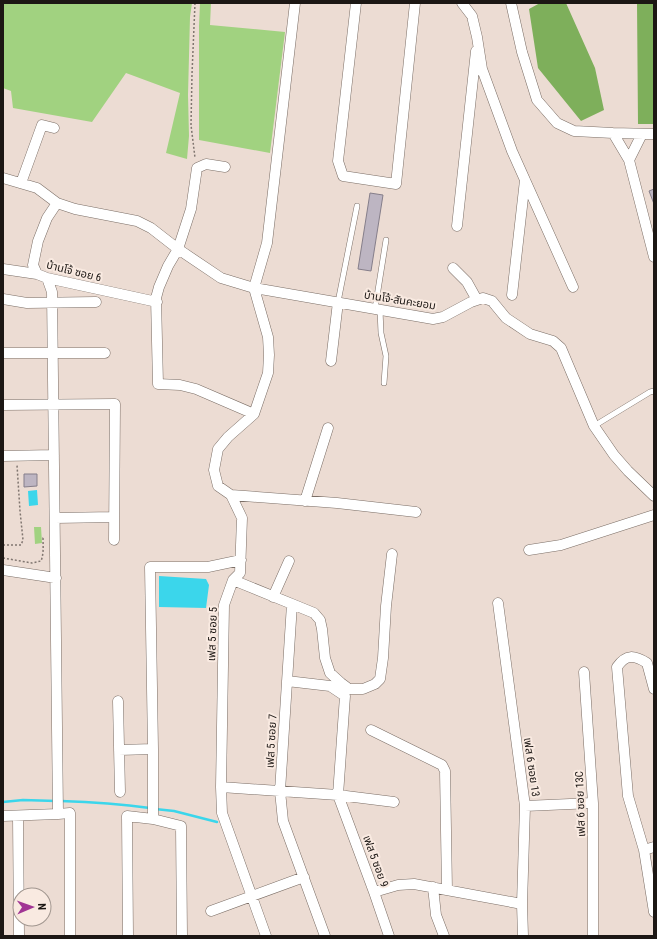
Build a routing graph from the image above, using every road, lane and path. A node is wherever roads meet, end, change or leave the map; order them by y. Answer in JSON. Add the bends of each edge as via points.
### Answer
{"nodes":[{"id":1,"x":195,"y":3,"type":"edge"},
{"id":2,"x":295,"y":3,"type":"edge"},
{"id":3,"x":356,"y":3,"type":"edge"},
{"id":4,"x":415,"y":3,"type":"edge"},
{"id":5,"x":462,"y":3,"type":"edge"},
{"id":6,"x":511,"y":3,"type":"edge"},
{"id":7,"x":477,"y":38,"type":"junction"},
{"id":8,"x":54,"y":128,"type":"dead end"},
{"id":9,"x":612,"y":133,"type":"junction"},
{"id":10,"x":642,"y":134,"type":"junction"},
{"id":11,"x":654,"y":134,"type":"edge"},
{"id":12,"x":629,"y":160,"type":"junction"},
{"id":13,"x":225,"y":167,"type":"dead end"},
{"id":14,"x":197,"y":168,"type":"junction"},
{"id":15,"x":3,"y":178,"type":"edge"},
{"id":16,"x":525,"y":179,"type":"junction"},
{"id":17,"x":21,"y":184,"type":"junction"},
{"id":18,"x":57,"y":203,"type":"junction"},
{"id":19,"x":357,"y":206,"type":"dead end"},
{"id":20,"x":457,"y":226,"type":"dead end"},
{"id":21,"x":386,"y":240,"type":"dead end"},
{"id":22,"x":178,"y":249,"type":"junction"},
{"id":23,"x":654,"y":257,"type":"edge"},
{"id":24,"x":453,"y":268,"type":"dead end"},
{"id":25,"x":3,"y":270,"type":"edge"},
{"id":26,"x":42,"y":276,"type":"junction"},
{"id":27,"x":573,"y":287,"type":"dead end"},
{"id":28,"x":254,"y":288,"type":"junction"},
{"id":29,"x":512,"y":295,"type":"dead end"},
{"id":30,"x":3,"y":299,"type":"edge"},
{"id":31,"x":477,"y":300,"type":"junction"},
{"id":32,"x":52,"y":302,"type":"junction"},
{"id":33,"x":96,"y":302,"type":"dead end"},
{"id":34,"x":156,"y":302,"type":"junction"},
{"id":35,"x":338,"y":302,"type":"junction"},
{"id":36,"x":377,"y":309,"type":"junction"},
{"id":37,"x":3,"y":353,"type":"edge"},
{"id":38,"x":53,"y":353,"type":"junction"},
{"id":39,"x":104,"y":353,"type":"dead end"},
{"id":40,"x":331,"y":361,"type":"dead end"},
{"id":41,"x":384,"y":383,"type":"dead end"},
{"id":42,"x":654,"y":391,"type":"edge"},
{"id":43,"x":54,"y":404,"type":"junction"},
{"id":44,"x":3,"y":405,"type":"edge"},
{"id":45,"x":254,"y":414,"type":"junction"},
{"id":46,"x":594,"y":426,"type":"junction"},
{"id":47,"x":328,"y":428,"type":"dead end"},
{"id":48,"x":16,"y":455,"type":"junction"},
{"id":49,"x":54,"y":455,"type":"junction"},
{"id":50,"x":3,"y":456,"type":"edge"},
{"id":51,"x":231,"y":495,"type":"junction"},
{"id":52,"x":654,"y":496,"type":"edge"},
{"id":53,"x":305,"y":501,"type":"junction"},
{"id":54,"x":416,"y":512,"type":"dead end"},
{"id":55,"x":654,"y":515,"type":"edge"},
{"id":56,"x":114,"y":517,"type":"junction"},
{"id":57,"x":55,"y":518,"type":"junction"},
{"id":58,"x":55,"y":537,"type":"junction"},
{"id":59,"x":114,"y":540,"type":"dead end"},
{"id":60,"x":3,"y":546,"type":"edge"},
{"id":61,"x":529,"y":550,"type":"dead end"},
{"id":62,"x":392,"y":554,"type":"dead end"},
{"id":63,"x":3,"y":558,"type":"edge"},
{"id":64,"x":240,"y":560,"type":"junction"},
{"id":65,"x":289,"y":561,"type":"dead end"},
{"id":66,"x":3,"y":570,"type":"edge"},
{"id":67,"x":56,"y":578,"type":"junction"},
{"id":68,"x":233,"y":580,"type":"junction"},
{"id":69,"x":273,"y":597,"type":"junction"},
{"id":70,"x":498,"y":603,"type":"dead end"},
{"id":71,"x":292,"y":604,"type":"junction"},
{"id":72,"x":584,"y":672,"type":"dead end"},
{"id":73,"x":287,"y":681,"type":"junction"},
{"id":74,"x":654,"y":688,"type":"edge"},
{"id":75,"x":118,"y":701,"type":"dead end"},
{"id":76,"x":371,"y":730,"type":"dead end"},
{"id":77,"x":153,"y":749,"type":"junction"},
{"id":78,"x":119,"y":750,"type":"junction"},
{"id":79,"x":220,"y":787,"type":"junction"},
{"id":80,"x":280,"y":791,"type":"junction"},
{"id":81,"x":120,"y":792,"type":"dead end"},
{"id":82,"x":338,"y":795,"type":"junction"},
{"id":83,"x":394,"y":802,"type":"dead end"},
{"id":84,"x":593,"y":803,"type":"junction"},
{"id":85,"x":525,"y":806,"type":"junction"},
{"id":86,"x":58,"y":810,"type":"junction"},
{"id":87,"x":3,"y":816,"type":"edge"},
{"id":88,"x":18,"y":816,"type":"junction"},
{"id":89,"x":153,"y":819,"type":"junction"},
{"id":90,"x":654,"y":847,"type":"edge"},
{"id":91,"x":644,"y":850,"type":"junction"},
{"id":92,"x":304,"y":877,"type":"junction"},
{"id":93,"x":433,"y":887,"type":"junction"},
{"id":94,"x":447,"y":890,"type":"junction"},
{"id":95,"x":374,"y":892,"type":"junction"},
{"id":96,"x":252,"y":896,"type":"junction"},
{"id":97,"x":522,"y":904,"type":"junction"},
{"id":98,"x":211,"y":912,"type":"dead end"},
{"id":99,"x":654,"y":912,"type":"edge"},
{"id":100,"x":19,"y":936,"type":"edge"},
{"id":101,"x":70,"y":936,"type":"edge"},
{"id":102,"x":128,"y":936,"type":"edge"},
{"id":103,"x":182,"y":936,"type":"edge"},
{"id":104,"x":266,"y":936,"type":"edge"},
{"id":105,"x":325,"y":936,"type":"edge"},
{"id":106,"x":389,"y":936,"type":"edge"},
{"id":107,"x":444,"y":936,"type":"edge"},
{"id":108,"x":523,"y":936,"type":"edge"},
{"id":109,"x":593,"y":936,"type":"edge"}],
"edges":[{"from":1,"to":14,"type":"path","via":[[191,125]]},
{"from":2,"to":28,"type":"street","via":[[267,243]]},
{"from":3,"to":4,"type":"street","via":[[338,161],[344,176],[396,184]]},
{"from":5,"to":7,"type":"street","via":[[472,16]]},
{"from":6,"to":9,"type":"street","via":[[522,52],[537,100],[557,123],[574,131]]},
{"from":7,"to":16,"type":"street","via":[[482,70]]},
{"from":7,"to":20,"type":"street"},
{"from":8,"to":17,"type":"street","via":[[42,125]]},
{"from":9,"to":10,"type":"street"},
{"from":9,"to":12,"type":"street"},
{"from":10,"to":11,"type":"street"},
{"from":10,"to":12,"type":"street"},
{"from":12,"to":23,"type":"street"},
{"from":13,"to":14,"type":"street","via":[[206,164]]},
{"from":14,"to":22,"type":"street","via":[[191,210]]},
{"from":15,"to":17,"type":"street","name":"บ้านโจ้-สันคะยอม"},
{"from":16,"to":27,"type":"street"},
{"from":16,"to":29,"type":"street"},
{"from":17,"to":18,"type":"street","name":"บ้านโจ้-สันคะยอม","via":[[36,188]]},
{"from":18,"to":22,"type":"street","name":"บ้านโจ้-สันคะยอม","via":[[137,221],[151,228]]},
{"from":18,"to":26,"type":"street","name":"บ้านโจ้ ซอย 6","via":[[38,241],[33,265]]},
{"from":19,"to":35,"type":"lane"},
{"from":21,"to":36,"type":"lane"},
{"from":22,"to":28,"type":"street","name":"บ้านโจ้-สันคะยอม","via":[[221,278]]},
{"from":22,"to":34,"type":"street","via":[[159,287]]},
{"from":24,"to":31,"type":"street","via":[[467,282]]},
{"from":25,"to":26,"type":"street"},
{"from":26,"to":32,"type":"street","via":[[52,292]]},
{"from":26,"to":34,"type":"street","name":"บ้านโจ้ ซอย 6"},
{"from":28,"to":35,"type":"street","name":"บ้านโจ้-สันคะยอม"},
{"from":28,"to":45,"type":"street","name":"เฟส 5 ซอย 5","via":[[268,337],[269,355],[268,373]]},
{"from":30,"to":32,"type":"street","via":[[27,303]]},
{"from":31,"to":36,"type":"street","name":"บ้านโจ้-สันคะยอม","via":[[443,318],[433,319]]},
{"from":31,"to":46,"type":"street","via":[[484,298],[492,301],[506,318],[530,334],[553,341],[561,348]]},
{"from":32,"to":33,"type":"street"},
{"from":32,"to":38,"type":"street"},
{"from":34,"to":45,"type":"street","via":[[158,384],[196,389]]},
{"from":35,"to":36,"type":"street","name":"บ้านโจ้-สันคะยอม"},
{"from":35,"to":40,"type":"street"},
{"from":36,"to":41,"type":"lane","via":[[386,356]]},
{"from":37,"to":38,"type":"street"},
{"from":38,"to":39,"type":"street"},
{"from":38,"to":43,"type":"street"},
{"from":42,"to":46,"type":"lane"},
{"from":43,"to":44,"type":"street"},
{"from":43,"to":49,"type":"street"},
{"from":43,"to":56,"type":"street","via":[[115,404]]},
{"from":45,"to":51,"type":"street","name":"เฟส 5 ซอย 5","via":[[218,449],[214,470],[218,486]]},
{"from":46,"to":52,"type":"street","via":[[614,455]]},
{"from":47,"to":53,"type":"street"},
{"from":48,"to":49,"type":"street"},
{"from":48,"to":50,"type":"street"},
{"from":48,"to":60,"type":"path","via":[[22,540],[21,545]]},
{"from":49,"to":57,"type":"street"},
{"from":51,"to":53,"type":"street"},
{"from":51,"to":64,"type":"street","name":"เฟส 5 ซอย 5","via":[[242,518]]},
{"from":53,"to":54,"type":"street"},
{"from":55,"to":61,"type":"street","via":[[561,545]]},
{"from":56,"to":57,"type":"street"},
{"from":56,"to":59,"type":"street"},
{"from":57,"to":58,"type":"street"},
{"from":58,"to":63,"type":"path","via":[[43,538],[41,561],[32,563]]},
{"from":58,"to":67,"type":"street"},
{"from":62,"to":71,"type":"street","via":[[380,679],[363,690],[349,689],[330,673],[325,658],[320,620],[314,613]]},
{"from":64,"to":68,"type":"street","name":"เฟส 5 ซอย 5","via":[[240,573]]},
{"from":64,"to":77,"type":"street","via":[[208,567],[150,567]]},
{"from":65,"to":69,"type":"street"},
{"from":66,"to":67,"type":"street"},
{"from":67,"to":86,"type":"street"},
{"from":68,"to":69,"type":"street"},
{"from":68,"to":79,"type":"street","name":"เฟส 5 ซอย 5","via":[[224,605]]},
{"from":69,"to":71,"type":"street"},
{"from":70,"to":85,"type":"street","name":"เฟส 6 ซอย 13"},
{"from":71,"to":73,"type":"street","name":"เฟส 5 ซอย 7"},
{"from":72,"to":84,"type":"street","name":"เฟส 6 ซอย 13C"},
{"from":73,"to":80,"type":"street","name":"เฟส 5 ซอย 7"},
{"from":73,"to":82,"type":"street","via":[[330,686],[345,696]]},
{"from":74,"to":91,"type":"street","via":[[647,663],[639,658],[623,659],[617,667],[628,796]]},
{"from":75,"to":78,"type":"street"},
{"from":76,"to":94,"type":"street","via":[[442,765],[445,771]]},
{"from":77,"to":78,"type":"street"},
{"from":77,"to":89,"type":"street"},
{"from":78,"to":81,"type":"street"},
{"from":79,"to":80,"type":"street"},
{"from":79,"to":96,"type":"street","name":"เฟส 5 ซอย 5","via":[[222,813]]},
{"from":80,"to":82,"type":"street"},
{"from":80,"to":92,"type":"street","name":"เฟส 5 ซอย 7","via":[[283,821]]},
{"from":82,"to":83,"type":"street"},
{"from":82,"to":95,"type":"street","name":"เฟส 5 ซอย 9"},
{"from":84,"to":85,"type":"street"},
{"from":84,"to":109,"type":"street","name":"เฟส 6 ซอย 13C"},
{"from":85,"to":97,"type":"street","name":"เฟส 6 ซอย 13"},
{"from":86,"to":88,"type":"street"},
{"from":86,"to":101,"type":"street","via":[[70,813]]},
{"from":87,"to":88,"type":"street"},
{"from":88,"to":100,"type":"street"},
{"from":89,"to":102,"type":"street","via":[[127,816]]},
{"from":89,"to":103,"type":"street","via":[[180,826]]},
{"from":90,"to":91,"type":"street"},
{"from":91,"to":99,"type":"street"},
{"from":92,"to":96,"type":"street"},
{"from":92,"to":105,"type":"street","name":"เฟส 5 ซอย 7"},
{"from":93,"to":94,"type":"street"},
{"from":93,"to":95,"type":"street","via":[[398,885]]},
{"from":93,"to":107,"type":"street","via":[[436,915]]},
{"from":94,"to":97,"type":"street"},
{"from":95,"to":106,"type":"street","name":"เฟส 5 ซอย 9"},
{"from":96,"to":98,"type":"street"},
{"from":96,"to":104,"type":"street","name":"เฟส 5 ซอย 5"},
{"from":97,"to":108,"type":"street","name":"เฟส 6 ซอย 13"}]}
